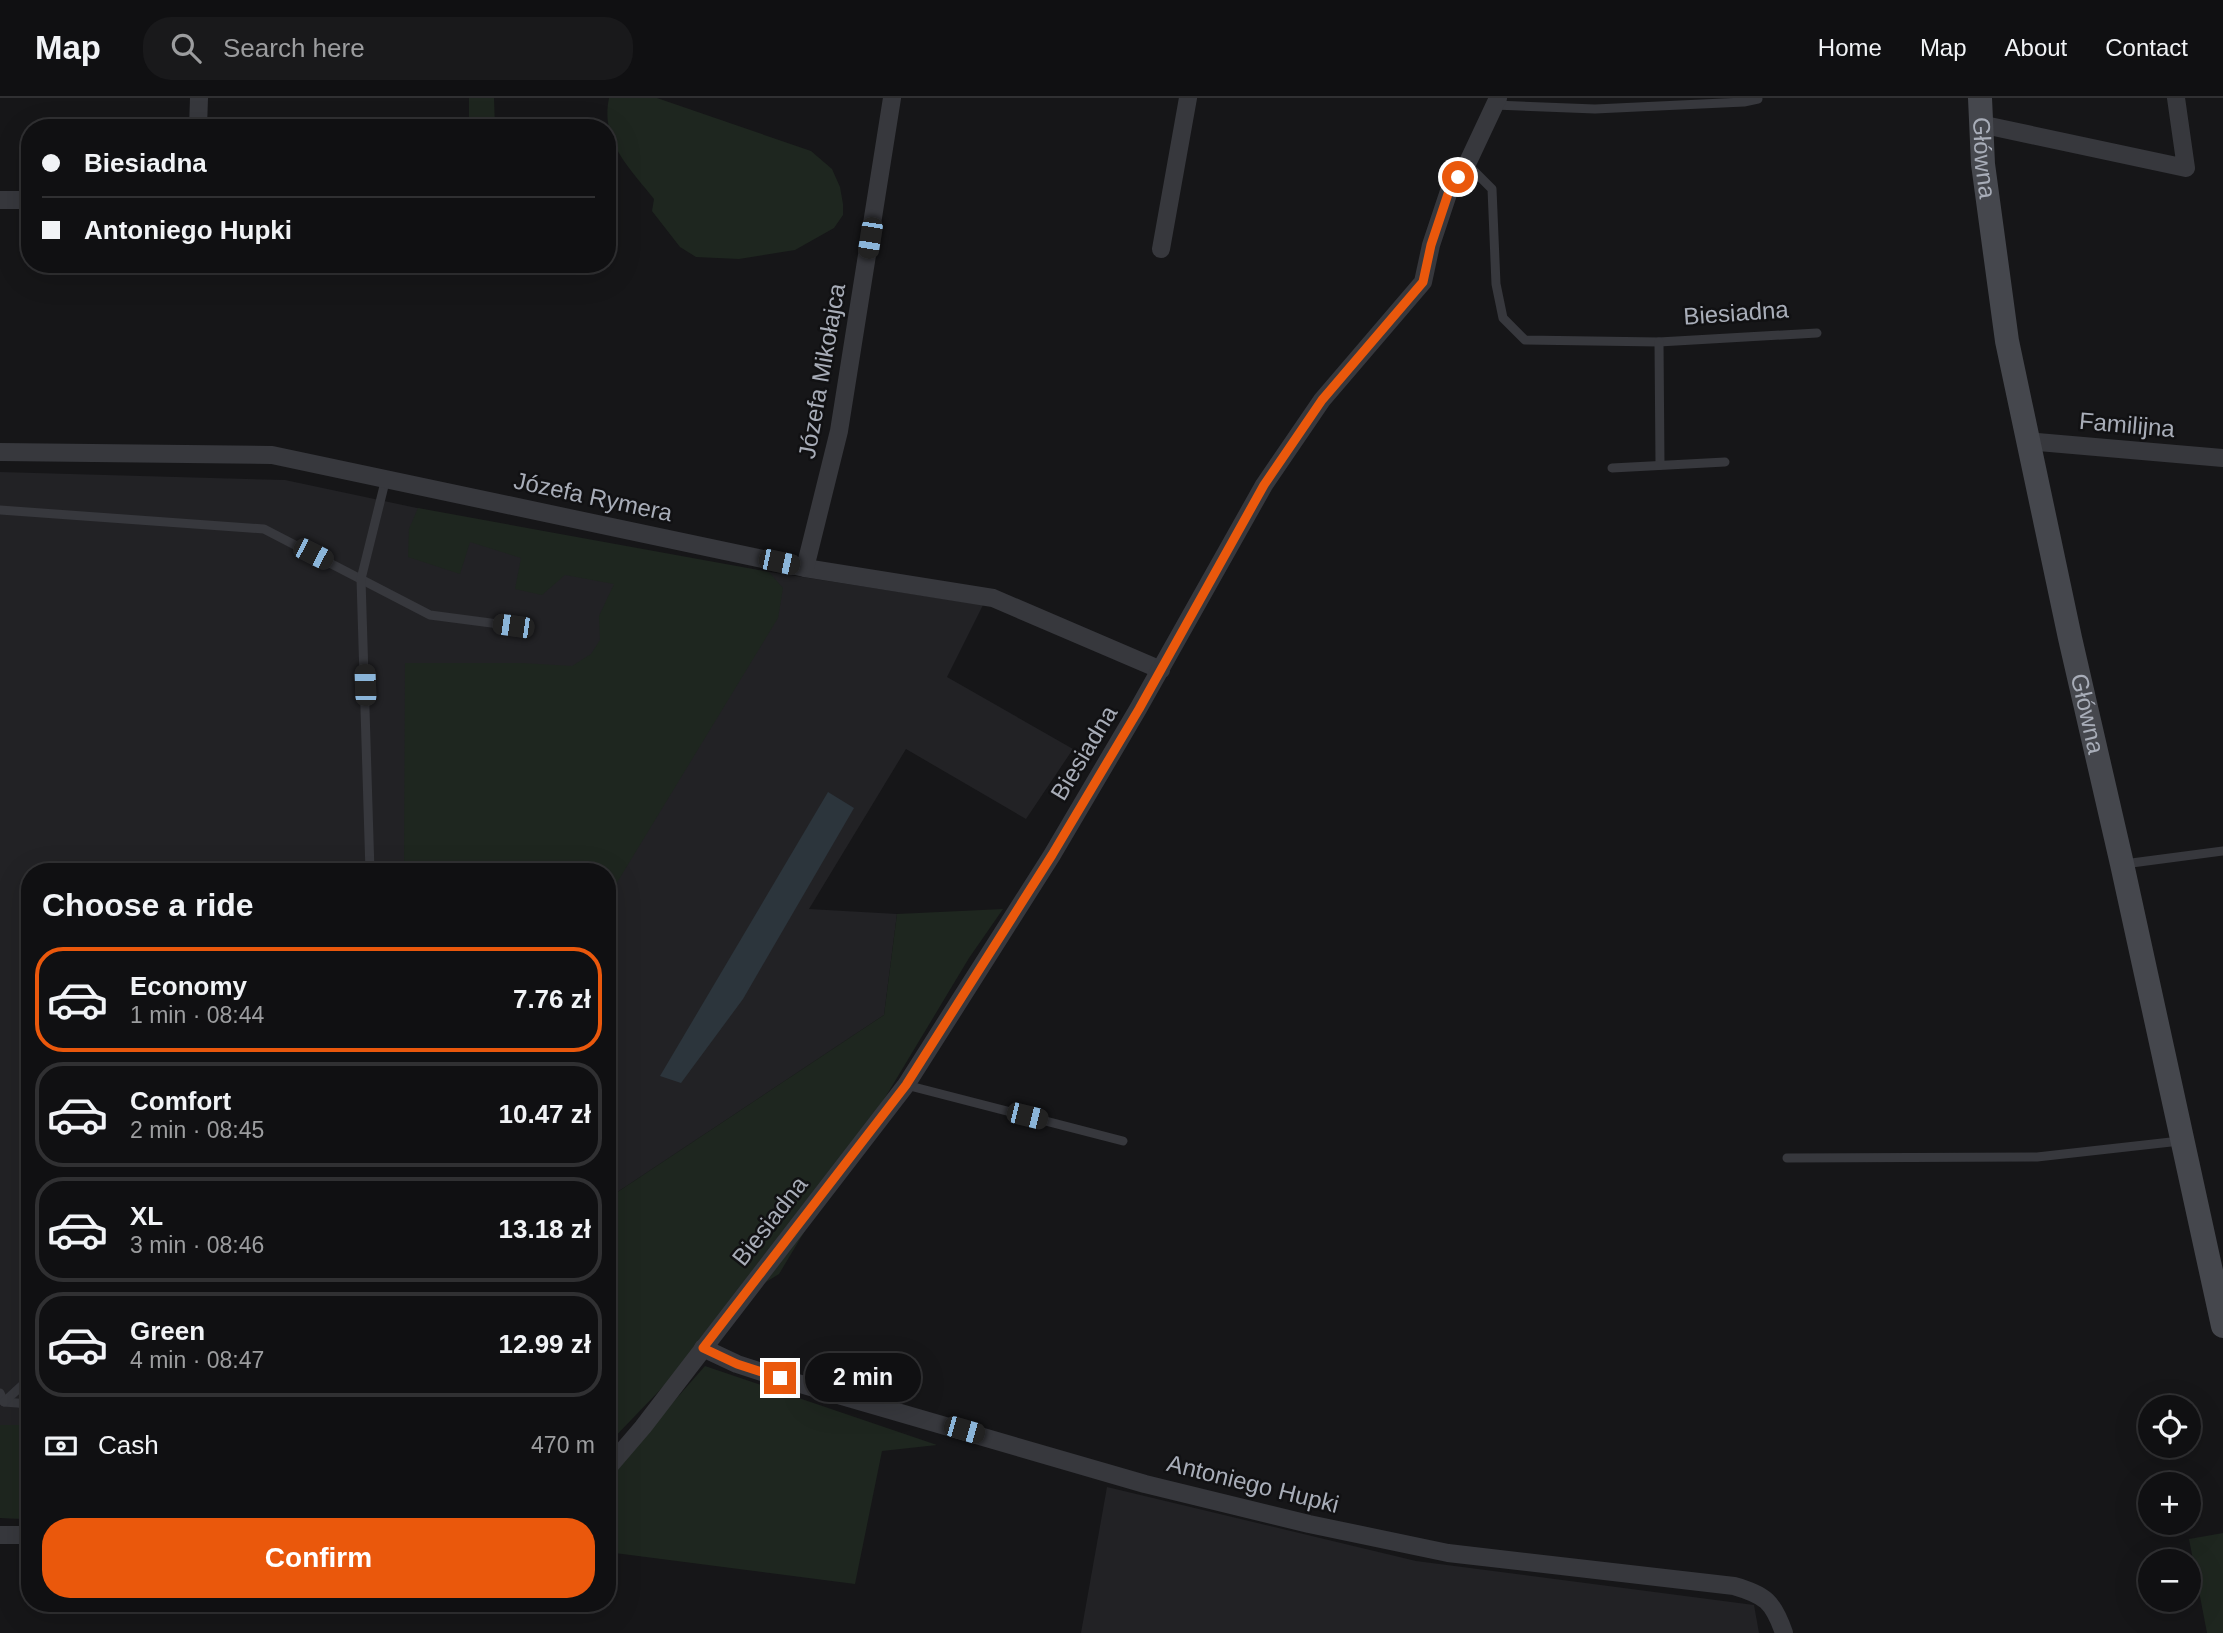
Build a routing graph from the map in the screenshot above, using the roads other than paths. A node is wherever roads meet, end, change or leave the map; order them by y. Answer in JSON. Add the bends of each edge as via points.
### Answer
{"nodes":[{"id":1,"x":199,"y":98,"type":"edge"},
{"id":2,"x":892,"y":98,"type":"edge"},
{"id":3,"x":1188,"y":98,"type":"edge"},
{"id":4,"x":1980,"y":98,"type":"edge"},
{"id":5,"x":2176,"y":98,"type":"edge"},
{"id":6,"x":1758,"y":99,"type":"edge"},
{"id":7,"x":1497,"y":101,"type":"edge"},
{"id":8,"x":198,"y":119,"type":"edge"},
{"id":9,"x":1980,"y":124,"type":"junction"},
{"id":10,"x":1467,"y":164,"type":"junction"},
{"id":11,"x":0,"y":200,"type":"edge"},
{"id":12,"x":21,"y":200,"type":"edge"},
{"id":13,"x":1161,"y":249,"type":"dead end"},
{"id":14,"x":1816,"y":332,"type":"dead end"},
{"id":15,"x":1658,"y":342,"type":"junction"},
{"id":16,"x":2028,"y":441,"type":"junction"},
{"id":17,"x":0,"y":452,"type":"edge"},
{"id":18,"x":2223,"y":458,"type":"edge"},
{"id":19,"x":1725,"y":462,"type":"dead end"},
{"id":20,"x":1660,"y":466,"type":"junction"},
{"id":21,"x":1612,"y":468,"type":"dead end"},
{"id":22,"x":386,"y":478,"type":"junction"},
{"id":23,"x":0,"y":510,"type":"edge"},
{"id":24,"x":805,"y":568,"type":"junction"},
{"id":25,"x":361,"y":579,"type":"junction"},
{"id":26,"x":513,"y":626,"type":"dead end"},
{"id":27,"x":1161,"y":670,"type":"junction"},
{"id":28,"x":2223,"y":851,"type":"edge"},
{"id":29,"x":370,"y":863,"type":"edge"},
{"id":30,"x":2122,"y":864,"type":"junction"},
{"id":31,"x":906,"y":1085,"type":"junction"},
{"id":32,"x":1123,"y":1141,"type":"dead end"},
{"id":33,"x":2183,"y":1141,"type":"junction"},
{"id":34,"x":1787,"y":1158,"type":"dead end"},
{"id":35,"x":2222,"y":1319,"type":"edge"},
{"id":36,"x":703,"y":1348,"type":"junction"},
{"id":37,"x":21,"y":1384,"type":"edge"},
{"id":38,"x":2,"y":1398,"type":"edge"},
{"id":39,"x":21,"y":1402,"type":"edge"},
{"id":40,"x":616,"y":1458,"type":"edge"},
{"id":41,"x":0,"y":1535,"type":"edge"},
{"id":42,"x":21,"y":1535,"type":"edge"},
{"id":43,"x":1784,"y":1633,"type":"edge"}],
"edges":[{"from":1,"to":8,"type":"street"},
{"from":2,"to":24,"type":"street","name":"Józefa Mikołajca","via":[[839,431]]},
{"from":3,"to":13,"type":"street"},
{"from":4,"to":9,"type":"street","name":"Główna"},
{"from":5,"to":9,"type":"street","via":[[2186,168]]},
{"from":6,"to":7,"type":"lane","via":[[1595,109]]},
{"from":7,"to":10,"type":"street","name":"Biesiadna"},
{"from":9,"to":16,"type":"street","name":"Główna","via":[[2005,329]]},
{"from":10,"to":15,"type":"lane","name":"Biesiadna","via":[[1492,189],[1496,284],[1503,318],[1525,340]]},
{"from":10,"to":27,"type":"street","name":"Biesiadna","via":[[1449,191],[1423,282],[1322,400],[1264,485]]},
{"from":11,"to":12,"type":"street"},
{"from":14,"to":15,"type":"lane","name":"Biesiadna"},
{"from":15,"to":20,"type":"lane","name":"Biesiadna"},
{"from":16,"to":18,"type":"street","name":"Familijna"},
{"from":16,"to":30,"type":"street","name":"Główna"},
{"from":17,"to":22,"type":"street","name":"Józefa Rymera","via":[[272,455]]},
{"from":19,"to":20,"type":"lane"},
{"from":20,"to":21,"type":"lane"},
{"from":22,"to":24,"type":"street","name":"Józefa Rymera"},
{"from":22,"to":25,"type":"lane"},
{"from":23,"to":25,"type":"lane","via":[[264,529]]},
{"from":24,"to":27,"type":"street","name":"Józefa Rymera","via":[[993,598]]},
{"from":25,"to":26,"type":"lane","via":[[430,615]]},
{"from":25,"to":29,"type":"lane"},
{"from":27,"to":31,"type":"street","name":"Biesiadna","via":[[1052,855]]},
{"from":28,"to":30,"type":"lane"},
{"from":30,"to":33,"type":"street","name":"Główna"},
{"from":31,"to":32,"type":"lane"},
{"from":31,"to":36,"type":"street","name":"Biesiadna"},
{"from":33,"to":34,"type":"lane","via":[[2037,1157]]},
{"from":33,"to":35,"type":"street","name":"Główna"},
{"from":36,"to":40,"type":"street","name":"Biesiadna"},
{"from":36,"to":43,"type":"street","name":"Antoniego Hupki","via":[[780,1378],[1145,1484],[1308,1524],[1448,1553],[1734,1586],[1759,1593],[1772,1607]]},
{"from":37,"to":38,"type":"lane"},
{"from":38,"to":39,"type":"lane"},
{"from":41,"to":42,"type":"street"}]}
